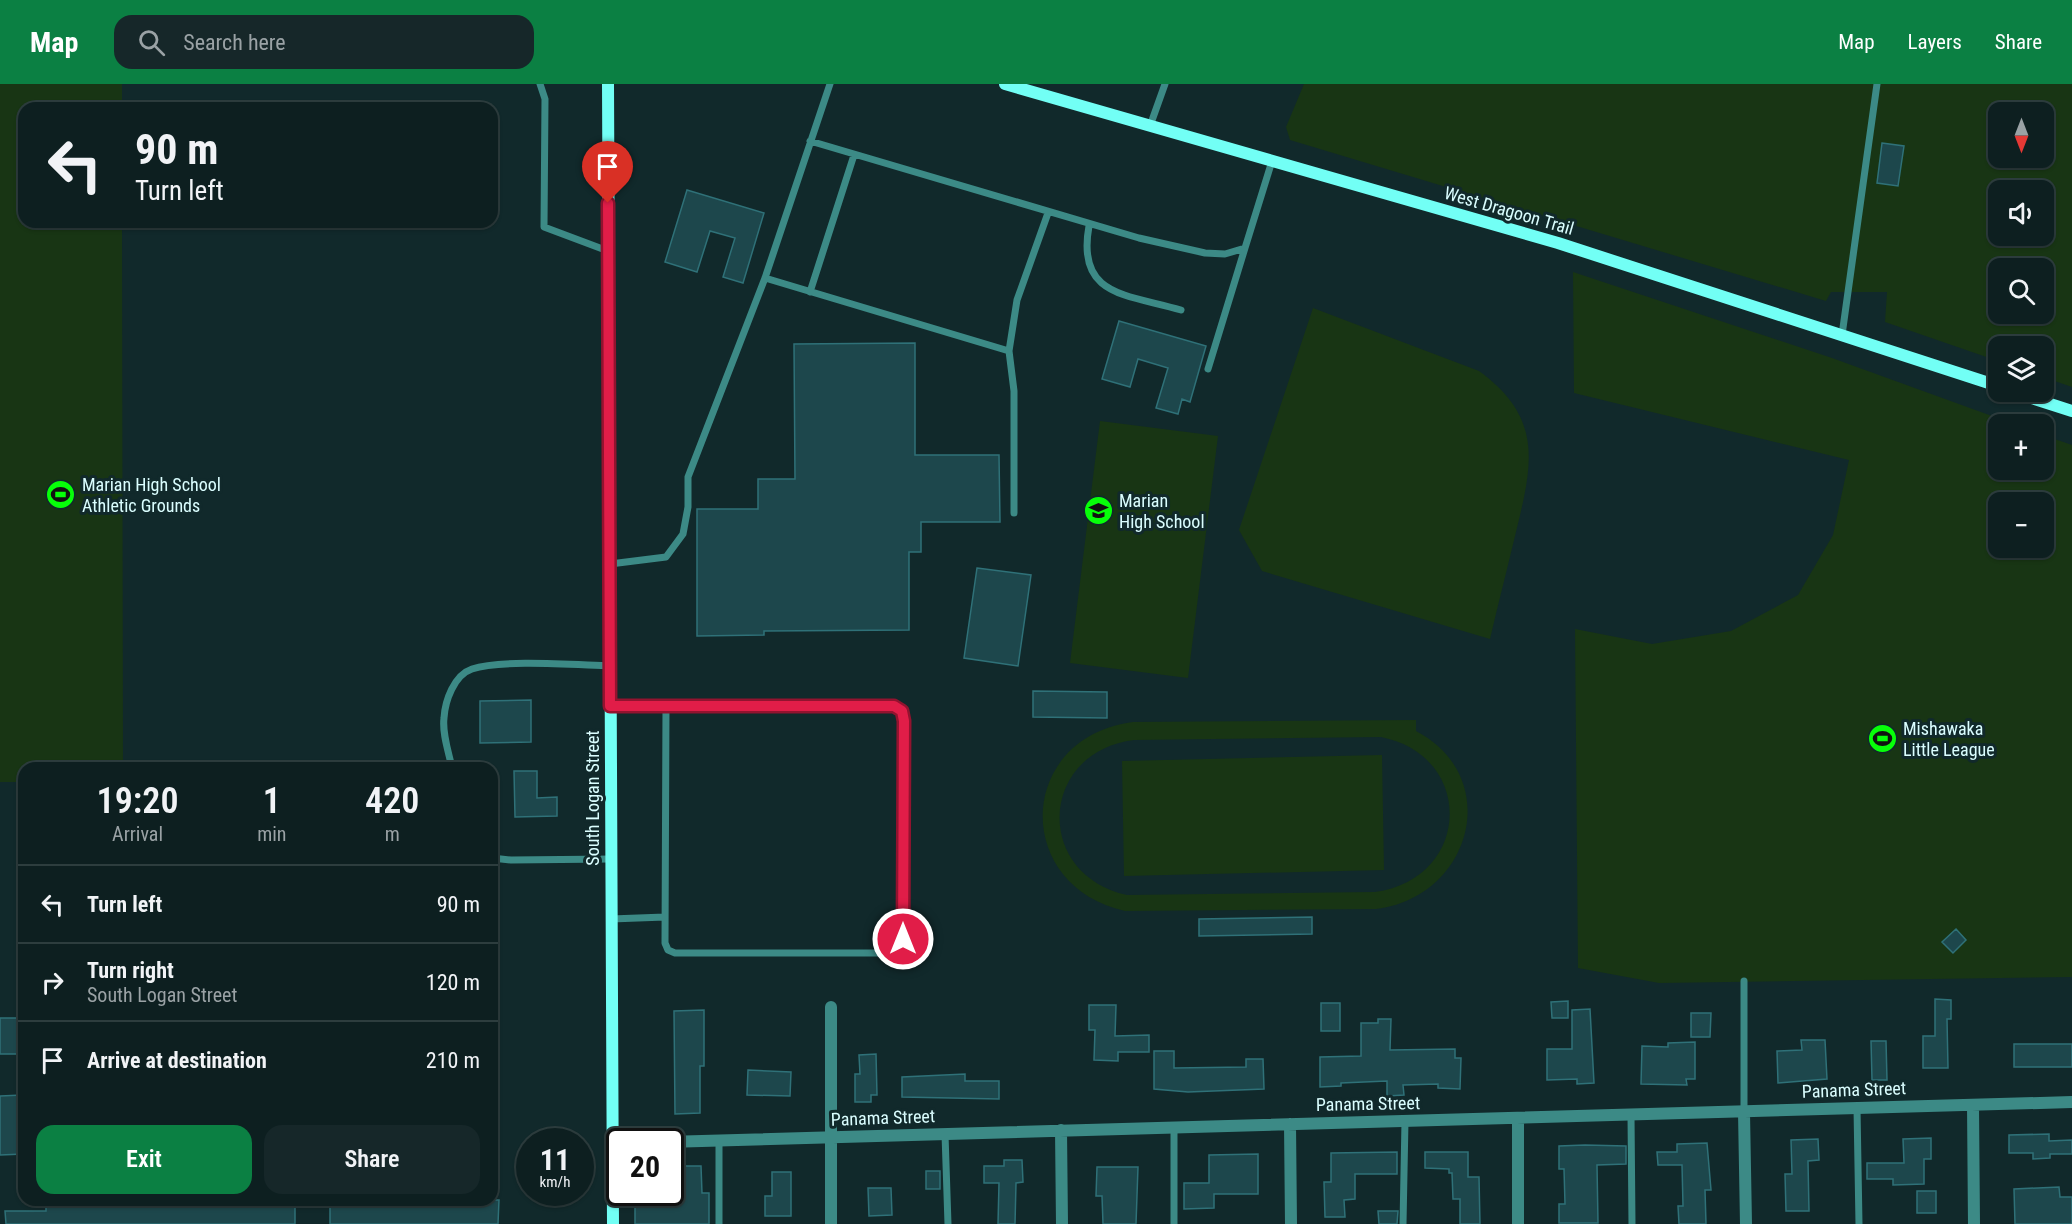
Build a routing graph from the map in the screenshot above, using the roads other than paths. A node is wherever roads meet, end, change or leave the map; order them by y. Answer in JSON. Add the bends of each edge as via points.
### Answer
{"nodes":[{"id":1,"x":540,"y":84,"type":"edge"},
{"id":2,"x":608,"y":84,"type":"edge"},
{"id":3,"x":830,"y":84,"type":"edge"},
{"id":4,"x":1005,"y":84,"type":"edge"},
{"id":5,"x":1164,"y":84,"type":"edge"},
{"id":6,"x":1877,"y":84,"type":"edge"},
{"id":7,"x":1150,"y":126,"type":"junction"},
{"id":8,"x":810,"y":141,"type":"junction"},
{"id":9,"x":854,"y":155,"type":"junction"},
{"id":10,"x":1272,"y":161,"type":"junction"},
{"id":11,"x":1048,"y":213,"type":"junction"},
{"id":12,"x":1089,"y":226,"type":"junction"},
{"id":13,"x":1245,"y":248,"type":"junction"},
{"id":14,"x":608,"y":251,"type":"junction"},
{"id":15,"x":765,"y":278,"type":"junction"},
{"id":16,"x":810,"y":292,"type":"junction"},
{"id":17,"x":1181,"y":310,"type":"dead end"},
{"id":18,"x":1842,"y":335,"type":"junction"},
{"id":19,"x":1008,"y":351,"type":"junction"},
{"id":20,"x":1208,"y":369,"type":"dead end"},
{"id":21,"x":1988,"y":383,"type":"edge"},
{"id":22,"x":2044,"y":402,"type":"edge"},
{"id":23,"x":2072,"y":411,"type":"edge"},
{"id":24,"x":1014,"y":513,"type":"dead end"},
{"id":25,"x":610,"y":564,"type":"junction"},
{"id":26,"x":610,"y":666,"type":"junction"},
{"id":27,"x":610,"y":706,"type":"junction"},
{"id":28,"x":666,"y":706,"type":"junction"},
{"id":29,"x":451,"y":762,"type":"edge"},
{"id":30,"x":498,"y":859,"type":"edge"},
{"id":31,"x":611,"y":859,"type":"junction"},
{"id":32,"x":664,"y":917,"type":"junction"},
{"id":33,"x":611,"y":919,"type":"junction"},
{"id":34,"x":1744,"y":981,"type":"dead end"},
{"id":35,"x":831,"y":1007,"type":"dead end"},
{"id":36,"x":2072,"y":1102,"type":"edge"},
{"id":37,"x":1973,"y":1105,"type":"junction"},
{"id":38,"x":1857,"y":1108,"type":"junction"},
{"id":39,"x":1744,"y":1112,"type":"junction"},
{"id":40,"x":1631,"y":1115,"type":"junction"},
{"id":41,"x":1518,"y":1118,"type":"junction"},
{"id":42,"x":1405,"y":1121,"type":"junction"},
{"id":43,"x":1290,"y":1124,"type":"junction"},
{"id":44,"x":1174,"y":1127,"type":"junction"},
{"id":45,"x":616,"y":1128,"type":"edge"},
{"id":46,"x":1061,"y":1130,"type":"junction"},
{"id":47,"x":945,"y":1134,"type":"junction"},
{"id":48,"x":830,"y":1138,"type":"junction"},
{"id":49,"x":719,"y":1140,"type":"junction"},
{"id":50,"x":684,"y":1141,"type":"edge"},
{"id":51,"x":614,"y":1206,"type":"edge"},
{"id":52,"x":613,"y":1224,"type":"edge"},
{"id":53,"x":719,"y":1224,"type":"edge"},
{"id":54,"x":831,"y":1224,"type":"edge"},
{"id":55,"x":948,"y":1224,"type":"edge"},
{"id":56,"x":1062,"y":1224,"type":"edge"},
{"id":57,"x":1174,"y":1224,"type":"edge"},
{"id":58,"x":1291,"y":1224,"type":"edge"},
{"id":59,"x":1403,"y":1224,"type":"edge"},
{"id":60,"x":1518,"y":1224,"type":"edge"},
{"id":61,"x":1632,"y":1224,"type":"edge"},
{"id":62,"x":1746,"y":1224,"type":"edge"},
{"id":63,"x":1859,"y":1224,"type":"edge"},
{"id":64,"x":1974,"y":1224,"type":"edge"}],
"edges":[{"from":1,"to":14,"type":"lane","via":[[544,99],[544,227]]},
{"from":2,"to":14,"type":"street","name":"South Logan Street"},
{"from":3,"to":8,"type":"lane"},
{"from":4,"to":7,"type":"street","name":"West Dragoon Trail"},
{"from":5,"to":7,"type":"lane"},
{"from":6,"to":18,"type":"lane"},
{"from":7,"to":10,"type":"street","name":"West Dragoon Trail"},
{"from":8,"to":9,"type":"lane"},
{"from":8,"to":15,"type":"lane"},
{"from":9,"to":11,"type":"lane"},
{"from":9,"to":16,"type":"lane"},
{"from":10,"to":13,"type":"lane"},
{"from":10,"to":18,"type":"street","name":"West Dragoon Trail","via":[[1557,243]]},
{"from":11,"to":12,"type":"lane"},
{"from":11,"to":19,"type":"lane","via":[[1017,300]]},
{"from":12,"to":13,"type":"lane","via":[[1205,253],[1226,254]]},
{"from":12,"to":17,"type":"lane","via":[[1085,255],[1097,279],[1108,289]]},
{"from":13,"to":20,"type":"lane"},
{"from":14,"to":25,"type":"street","name":"South Logan Street"},
{"from":15,"to":16,"type":"lane"},
{"from":15,"to":25,"type":"lane","via":[[688,477],[683,534],[666,556]]},
{"from":16,"to":19,"type":"lane"},
{"from":18,"to":21,"type":"street","name":"West Dragoon Trail"},
{"from":19,"to":24,"type":"lane","via":[[1014,391]]},
{"from":22,"to":23,"type":"street"},
{"from":25,"to":26,"type":"street","name":"South Logan Street"},
{"from":26,"to":27,"type":"street","name":"South Logan Street"},
{"from":26,"to":29,"type":"lane","via":[[510,665],[472,669],[448,696],[443,720]]},
{"from":27,"to":28,"type":"lane"},
{"from":27,"to":31,"type":"street","name":"South Logan Street"},
{"from":28,"to":32,"type":"lane"},
{"from":28,"to":32,"type":"lane","via":[[894,706],[902,711],[903,939],[900,948],[889,953],[675,953],[664,943]]},
{"from":30,"to":31,"type":"lane"},
{"from":31,"to":33,"type":"street","name":"South Logan Street"},
{"from":32,"to":33,"type":"lane"},
{"from":33,"to":45,"type":"street","name":"South Logan Street"},
{"from":34,"to":39,"type":"lane"},
{"from":35,"to":48,"type":"street"},
{"from":36,"to":37,"type":"street","name":"Panama Street"},
{"from":37,"to":38,"type":"street","name":"Panama Street"},
{"from":37,"to":64,"type":"street"},
{"from":38,"to":39,"type":"street","name":"Panama Street"},
{"from":38,"to":63,"type":"lane"},
{"from":39,"to":40,"type":"street","name":"Panama Street"},
{"from":39,"to":62,"type":"street"},
{"from":40,"to":41,"type":"street","name":"Panama Street"},
{"from":40,"to":61,"type":"lane"},
{"from":41,"to":42,"type":"street","name":"Panama Street"},
{"from":41,"to":60,"type":"street"},
{"from":42,"to":43,"type":"street","name":"Panama Street"},
{"from":42,"to":59,"type":"lane"},
{"from":43,"to":44,"type":"street","name":"Panama Street"},
{"from":43,"to":58,"type":"street"},
{"from":44,"to":46,"type":"street","name":"Panama Street"},
{"from":44,"to":57,"type":"lane"},
{"from":46,"to":47,"type":"street","name":"Panama Street"},
{"from":46,"to":56,"type":"street"},
{"from":47,"to":48,"type":"street","name":"Panama Street"},
{"from":47,"to":55,"type":"lane"},
{"from":48,"to":49,"type":"street","name":"Panama Street"},
{"from":48,"to":54,"type":"street"},
{"from":49,"to":50,"type":"street","name":"Panama Street"},
{"from":49,"to":53,"type":"lane"},
{"from":51,"to":52,"type":"street","name":"South Logan Street"}]}
